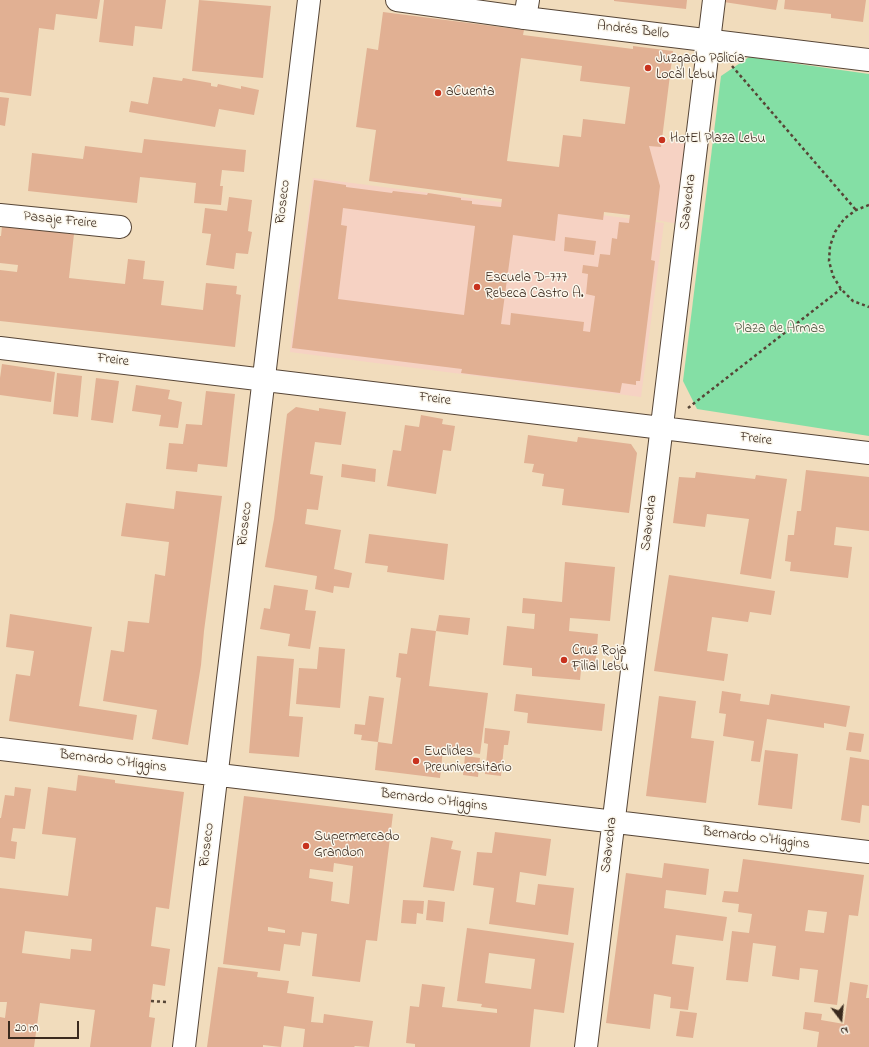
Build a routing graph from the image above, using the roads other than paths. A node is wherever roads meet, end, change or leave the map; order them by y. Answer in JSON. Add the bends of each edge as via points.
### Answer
{"nodes":[{"id":1,"x":308,"y":0,"type":"edge"},
{"id":2,"x":397,"y":0,"type":"edge"},
{"id":3,"x":714,"y":0,"type":"edge"},
{"id":4,"x":527,"y":9,"type":"edge"},
{"id":5,"x":709,"y":40,"type":"junction"},
{"id":6,"x":869,"y":60,"type":"edge"},
{"id":7,"x":0,"y":215,"type":"edge"},
{"id":8,"x":120,"y":227,"type":"dead end"},
{"id":9,"x":0,"y":348,"type":"edge"},
{"id":10,"x":263,"y":380,"type":"junction"},
{"id":11,"x":661,"y":428,"type":"junction"},
{"id":12,"x":869,"y":453,"type":"edge"},
{"id":13,"x":0,"y":749,"type":"edge"},
{"id":14,"x":216,"y":775,"type":"junction"},
{"id":15,"x":613,"y":822,"type":"junction"},
{"id":16,"x":869,"y":852,"type":"edge"},
{"id":17,"x":184,"y":1047,"type":"edge"},
{"id":18,"x":586,"y":1047,"type":"edge"}],
"edges":[{"from":1,"to":10,"type":"street","name":"Rioseco"},
{"from":2,"to":4,"type":"street","name":"Andrés Bello"},
{"from":3,"to":5,"type":"street","name":"Saavedra"},
{"from":4,"to":5,"type":"street","name":"Andrés Bello"},
{"from":5,"to":6,"type":"street","name":"Andrés Bello"},
{"from":5,"to":11,"type":"street","name":"Saavedra"},
{"from":7,"to":8,"type":"street","name":"Pasaje Freire"},
{"from":9,"to":10,"type":"street","name":"Freire"},
{"from":10,"to":11,"type":"street","name":"Freire"},
{"from":10,"to":14,"type":"street","name":"Rioseco"},
{"from":11,"to":12,"type":"street","name":"Freire"},
{"from":11,"to":15,"type":"street","name":"Saavedra"},
{"from":13,"to":14,"type":"street","name":"Bernardo O'Higgins"},
{"from":14,"to":15,"type":"street","name":"Bernardo O'Higgins"},
{"from":14,"to":17,"type":"street","name":"Rioseco"},
{"from":15,"to":16,"type":"street","name":"Bernardo O'Higgins"},
{"from":15,"to":18,"type":"street","name":"Saavedra"}]}
